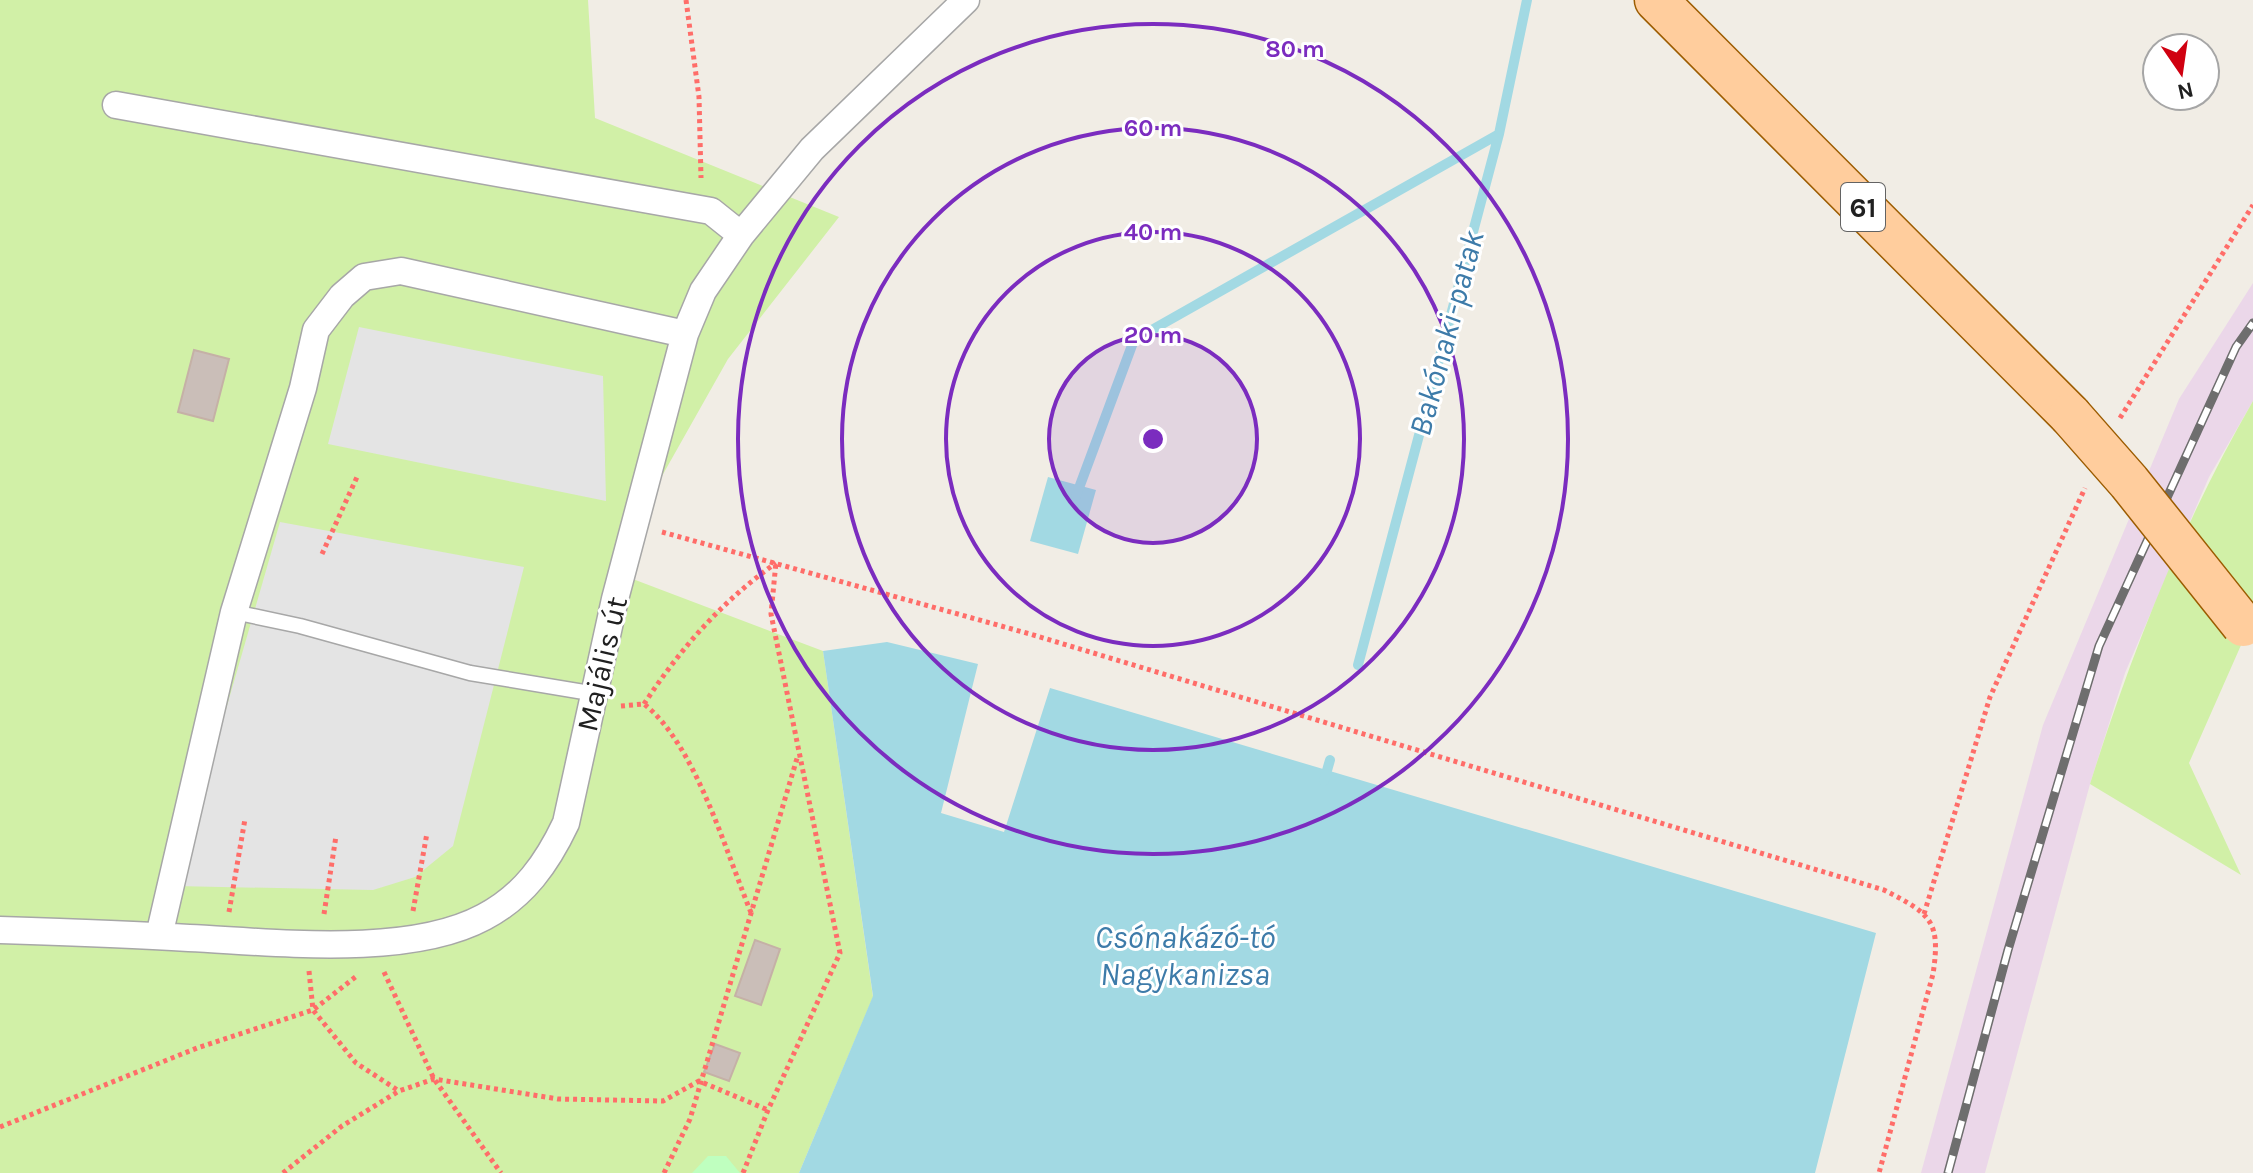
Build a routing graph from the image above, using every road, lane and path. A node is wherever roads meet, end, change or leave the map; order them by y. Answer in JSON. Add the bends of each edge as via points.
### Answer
{"nodes":[{"id":1,"x":686,"y":0,"type":"edge"},
{"id":2,"x":966,"y":0,"type":"edge"},
{"id":3,"x":1656,"y":0,"type":"edge"},
{"id":4,"x":116,"y":105,"type":"dead end"},
{"id":5,"x":2253,"y":205,"type":"edge"},
{"id":6,"x":711,"y":211,"type":"junction"},
{"id":7,"x":741,"y":235,"type":"junction"},
{"id":8,"x":685,"y":334,"type":"junction"},
{"id":9,"x":2116,"y":424,"type":"dead end"},
{"id":10,"x":357,"y":477,"type":"dead end"},
{"id":11,"x":2089,"y":480,"type":"dead end"},
{"id":12,"x":637,"y":527,"type":"junction"},
{"id":13,"x":322,"y":554,"type":"dead end"},
{"id":14,"x":776,"y":562,"type":"junction"},
{"id":15,"x":234,"y":612,"type":"junction"},
{"id":16,"x":2248,"y":632,"type":"edge"},
{"id":17,"x":596,"y":694,"type":"junction"},
{"id":18,"x":798,"y":754,"type":"junction"},
{"id":19,"x":245,"y":819,"type":"dead end"},
{"id":20,"x":427,"y":833,"type":"dead end"},
{"id":21,"x":336,"y":836,"type":"dead end"},
{"id":22,"x":1924,"y":914,"type":"junction"},
{"id":23,"x":753,"y":916,"type":"junction"},
{"id":24,"x":0,"y":930,"type":"edge"},
{"id":25,"x":159,"y":936,"type":"junction"},
{"id":26,"x":224,"y":939,"type":"junction"},
{"id":27,"x":407,"y":941,"type":"junction"},
{"id":28,"x":313,"y":942,"type":"junction"},
{"id":29,"x":374,"y":951,"type":"junction"},
{"id":30,"x":313,"y":1010,"type":"junction"},
{"id":31,"x":434,"y":1079,"type":"junction"},
{"id":32,"x":699,"y":1081,"type":"junction"},
{"id":33,"x":399,"y":1091,"type":"junction"},
{"id":34,"x":768,"y":1110,"type":"junction"},
{"id":35,"x":0,"y":1127,"type":"edge"},
{"id":36,"x":283,"y":1173,"type":"edge"},
{"id":37,"x":501,"y":1173,"type":"edge"},
{"id":38,"x":664,"y":1173,"type":"edge"},
{"id":39,"x":743,"y":1173,"type":"edge"},
{"id":40,"x":1879,"y":1173,"type":"edge"}],
"edges":[{"from":1,"to":6,"type":"path","via":[[699,97],[701,181]]},
{"from":2,"to":7,"type":"street","name":"Majális út","via":[[812,149]]},
{"from":3,"to":16,"type":"main road","number":"61","bridge":true,"via":[[2070,415]]},
{"from":4,"to":6,"type":"street"},
{"from":5,"to":9,"type":"path"},
{"from":6,"to":7,"type":"street"},
{"from":7,"to":8,"type":"street","name":"Majális út","via":[[703,291]]},
{"from":8,"to":12,"type":"street","name":"Majális út"},
{"from":8,"to":15,"type":"street","via":[[401,271],[364,277],[316,330]]},
{"from":10,"to":13,"type":"path"},
{"from":11,"to":22,"type":"path","via":[[1990,697]]},
{"from":12,"to":14,"type":"path"},
{"from":12,"to":17,"type":"street","name":"Majális út","via":[[615,599]]},
{"from":14,"to":18,"type":"path","via":[[771,614]]},
{"from":14,"to":22,"type":"path","via":[[1884,890]]},
{"from":14,"to":23,"type":"path","via":[[736,591],[695,632],[644,704],[663,719],[689,763]]},
{"from":15,"to":17,"type":"lane","via":[[470,673]]},
{"from":15,"to":25,"type":"street"},
{"from":17,"to":27,"type":"street","name":"Majális út","via":[[566,823],[538,874],[483,918]]},
{"from":18,"to":23,"type":"path"},
{"from":18,"to":34,"type":"path","via":[[840,953]]},
{"from":19,"to":26,"type":"path"},
{"from":20,"to":27,"type":"path"},
{"from":21,"to":28,"type":"path"},
{"from":22,"to":40,"type":"path","via":[[1935,928],[1933,974]]},
{"from":23,"to":32,"type":"path"},
{"from":24,"to":25,"type":"street","name":"Majális út"},
{"from":25,"to":26,"type":"street","name":"Majális út"},
{"from":26,"to":28,"type":"street","name":"Majális út"},
{"from":27,"to":29,"type":"street","name":"Majális út"},
{"from":28,"to":29,"type":"street","name":"Majális út"},
{"from":28,"to":30,"type":"path"},
{"from":29,"to":30,"type":"path"},
{"from":29,"to":31,"type":"path"},
{"from":30,"to":33,"type":"path","via":[[356,1063]]},
{"from":30,"to":35,"type":"path","via":[[197,1048]]},
{"from":31,"to":32,"type":"path","via":[[558,1099],[663,1101]]},
{"from":31,"to":33,"type":"path"},
{"from":31,"to":37,"type":"path"},
{"from":32,"to":34,"type":"path"},
{"from":32,"to":38,"type":"path","via":[[690,1119]]},
{"from":33,"to":36,"type":"path","via":[[342,1126]]},
{"from":34,"to":39,"type":"path"}]}
